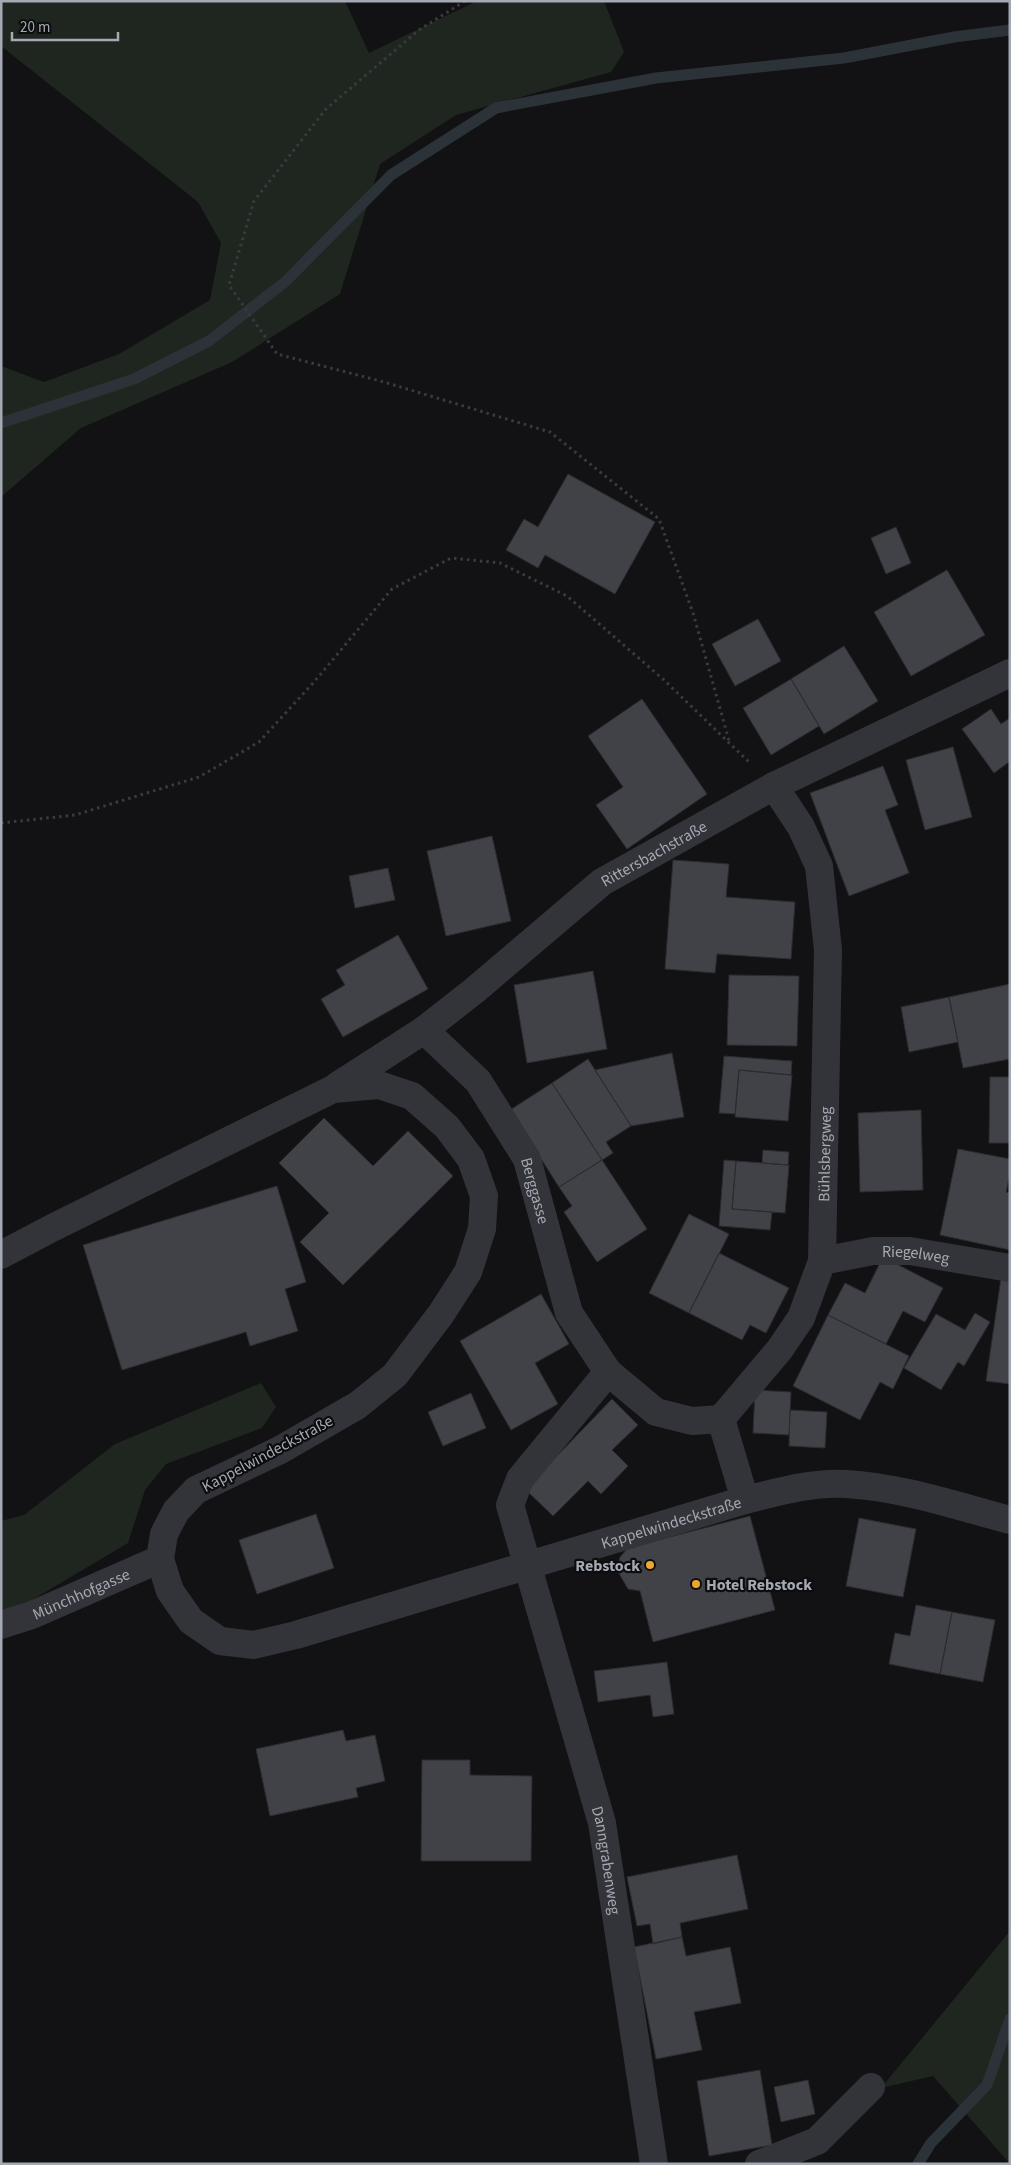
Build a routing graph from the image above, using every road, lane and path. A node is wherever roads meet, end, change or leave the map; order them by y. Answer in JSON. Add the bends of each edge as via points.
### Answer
{"nodes":[{"id":1,"x":465,"y":1,"type":"edge"},
{"id":2,"x":1010,"y":672,"type":"edge"},
{"id":3,"x":730,"y":744,"type":"junction"},
{"id":4,"x":774,"y":786,"type":"junction"},
{"id":5,"x":1,"y":823,"type":"edge"},
{"id":6,"x":424,"y":1030,"type":"junction"},
{"id":7,"x":333,"y":1089,"type":"junction"},
{"id":8,"x":1,"y":1255,"type":"edge"},
{"id":9,"x":822,"y":1260,"type":"junction"},
{"id":10,"x":1010,"y":1268,"type":"edge"},
{"id":11,"x":608,"y":1372,"type":"junction"},
{"id":12,"x":721,"y":1419,"type":"junction"},
{"id":13,"x":745,"y":1500,"type":"junction"},
{"id":14,"x":1010,"y":1520,"type":"edge"},
{"id":15,"x":160,"y":1559,"type":"junction"},
{"id":16,"x":525,"y":1565,"type":"junction"},
{"id":17,"x":1,"y":1625,"type":"edge"},
{"id":18,"x":871,"y":2087,"type":"dead end"},
{"id":19,"x":654,"y":2164,"type":"edge"},
{"id":20,"x":759,"y":2164,"type":"edge"}],
"edges":[{"from":1,"to":3,"type":"path","via":[[419,30],[326,108],[254,201],[229,285],[277,354],[550,432],[659,519],[693,613]]},
{"from":2,"to":4,"type":"street","name":"Rittersbachstraße"},
{"from":3,"to":4,"type":"path"},
{"from":3,"to":5,"type":"path","via":[[664,680],[567,596],[500,563],[451,558],[392,590],[259,742],[199,777],[75,815]]},
{"from":4,"to":6,"type":"street","name":"Rittersbachstraße","via":[[602,882]]},
{"from":4,"to":9,"type":"street","name":"Bühlsbergweg","via":[[801,827],[819,866],[828,950]]},
{"from":6,"to":7,"type":"street","name":"Rittersbachstraße"},
{"from":6,"to":11,"type":"street","name":"Berggasse","via":[[478,1081],[527,1159],[569,1313]]},
{"from":7,"to":8,"type":"street","name":"Kappelwindeckstraße"},
{"from":7,"to":15,"type":"street","name":"Kappelwindeckstraße","via":[[379,1085],[412,1096],[448,1126],[471,1159],[484,1196],[482,1229],[468,1272],[442,1314],[395,1375],[358,1405],[296,1441],[196,1490],[176,1511],[164,1534]]},
{"from":9,"to":10,"type":"street","name":"Riegelweg","via":[[873,1251],[910,1251]]},
{"from":9,"to":12,"type":"street","name":"Bühlsbergweg","via":[[802,1318]]},
{"from":11,"to":12,"type":"street","name":"Berggasse","via":[[656,1412],[692,1421]]},
{"from":11,"to":16,"type":"street","via":[[520,1479],[510,1505]]},
{"from":12,"to":13,"type":"street"},
{"from":13,"to":14,"type":"street","name":"Kappelwindeckstraße","via":[[806,1486],[846,1484],[893,1490]]},
{"from":13,"to":16,"type":"street","name":"Kappelwindeckstraße"},
{"from":15,"to":16,"type":"street","name":"Kappelwindeckstraße","via":[[170,1591],[191,1621],[220,1641],[254,1645]]},
{"from":15,"to":17,"type":"street","name":"Münchhofgasse","via":[[32,1615]]},
{"from":16,"to":19,"type":"street","name":"Danngrabenweg","via":[[602,1823]]},
{"from":18,"to":20,"type":"street","via":[[817,2141]]}]}
